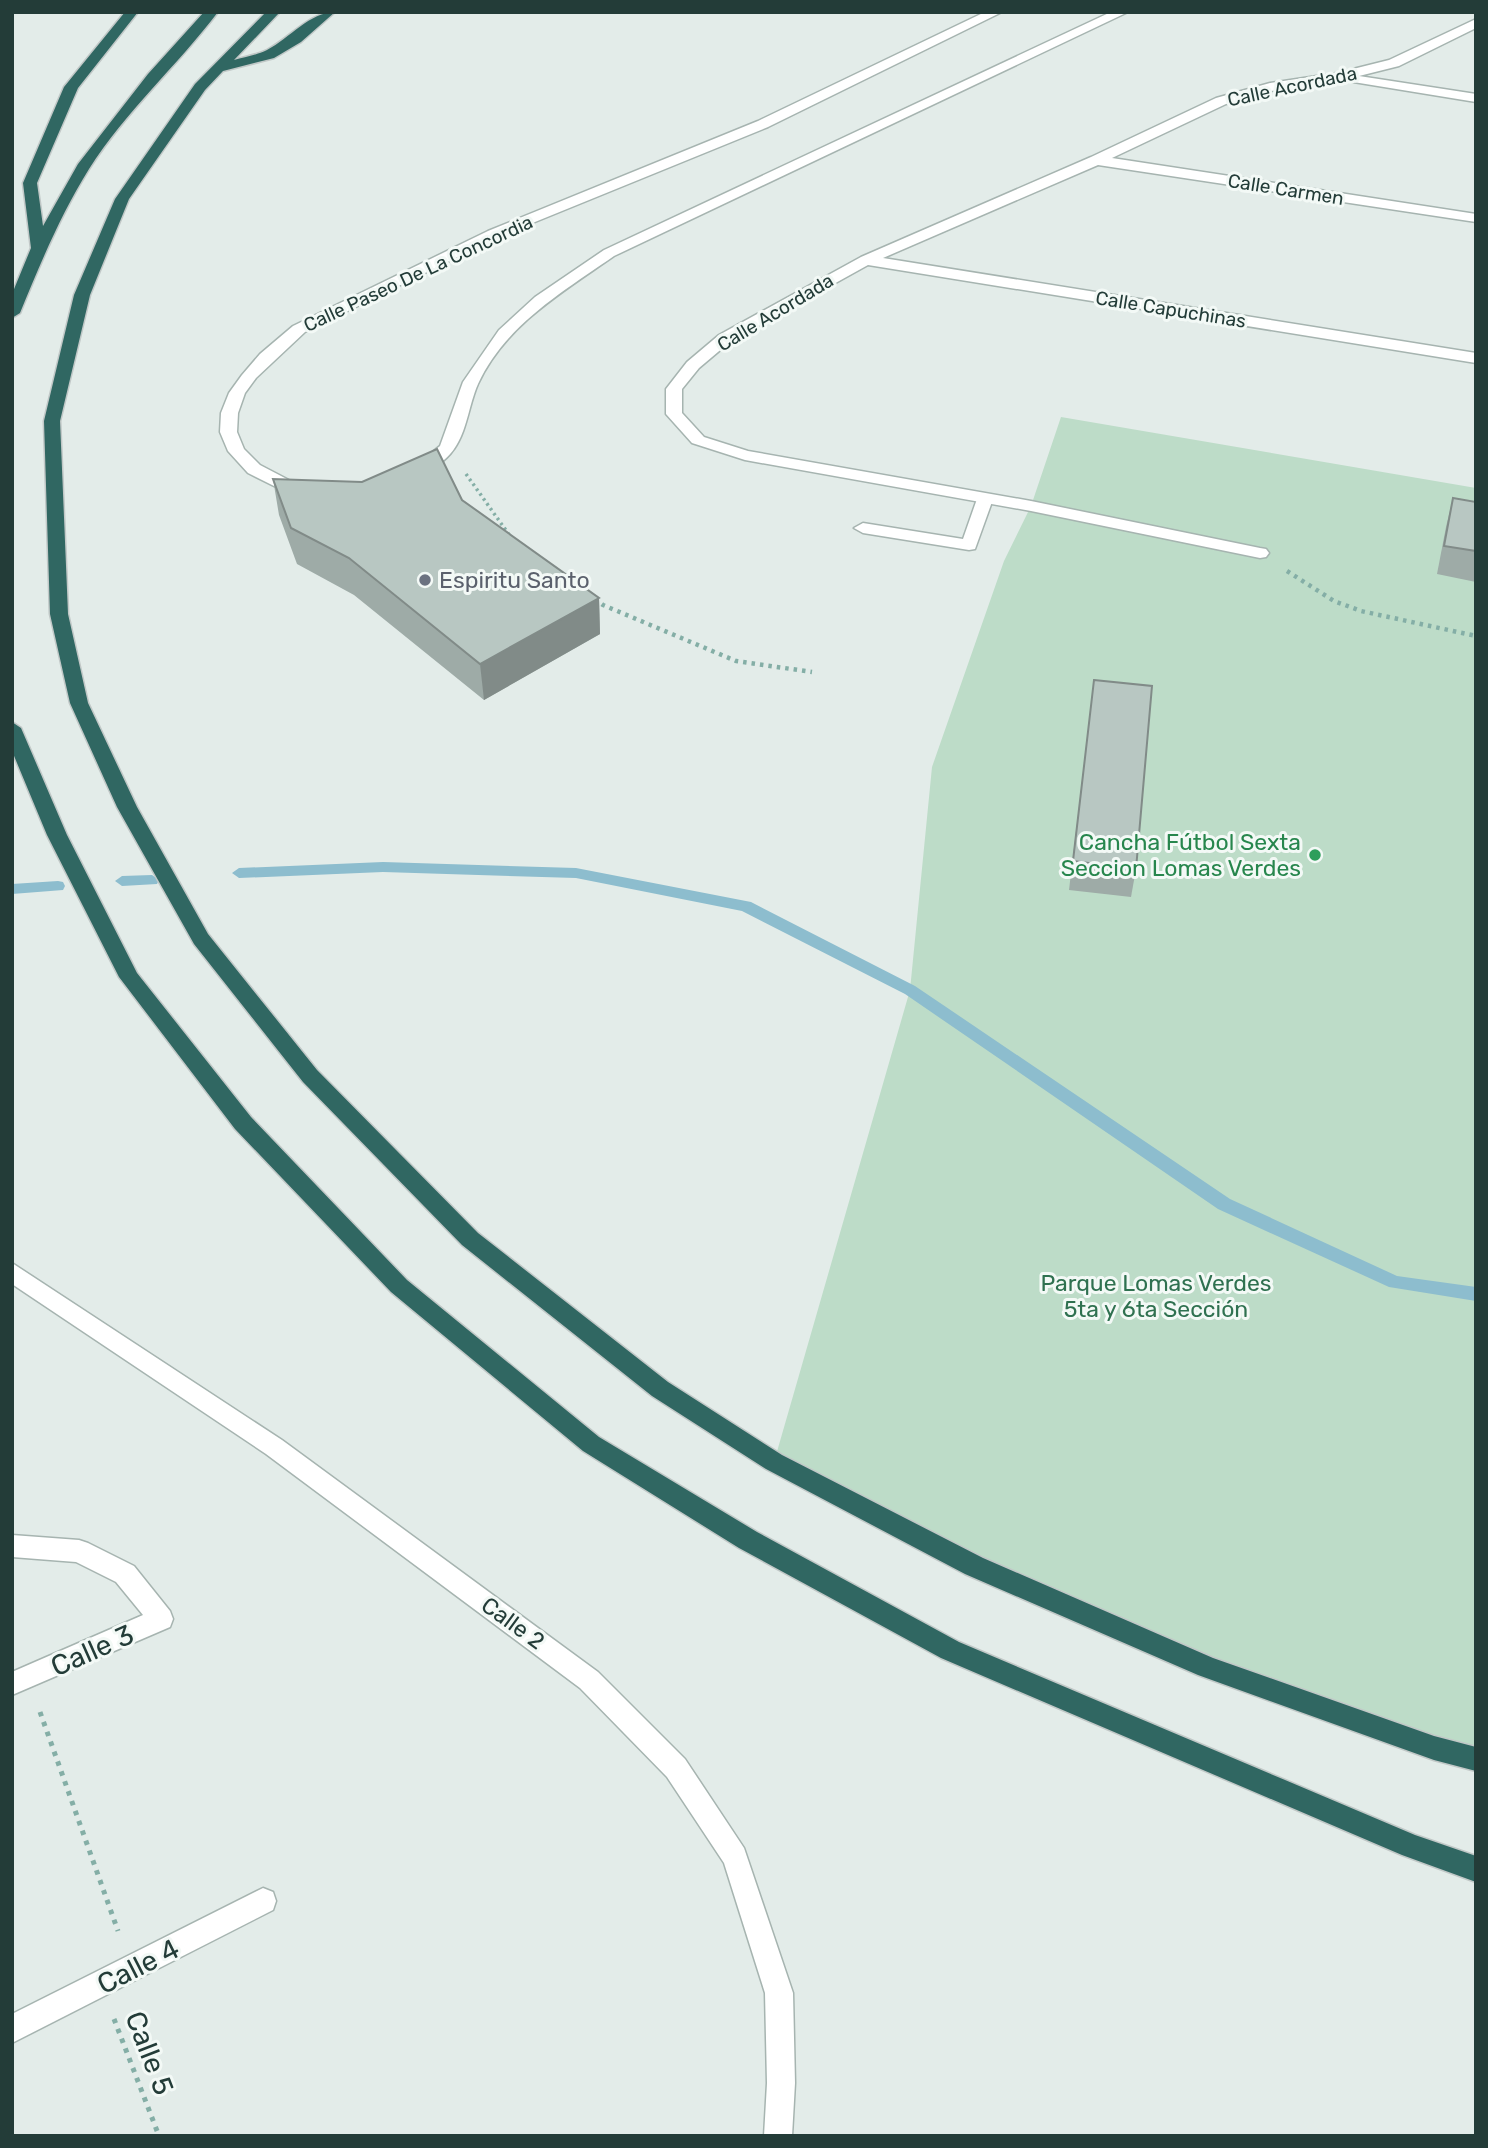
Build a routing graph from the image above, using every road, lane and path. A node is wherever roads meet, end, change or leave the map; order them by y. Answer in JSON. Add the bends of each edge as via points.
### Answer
{"nodes":[{"id":1,"x":132,"y":12,"type":"edge"},
{"id":2,"x":212,"y":12,"type":"edge"},
{"id":3,"x":274,"y":12,"type":"edge"},
{"id":4,"x":329,"y":12,"type":"edge"},
{"id":5,"x":996,"y":12,"type":"edge"},
{"id":6,"x":1133,"y":12,"type":"edge"},
{"id":7,"x":1119,"y":13,"type":"edge"},
{"id":8,"x":1476,"y":23,"type":"edge"},
{"id":9,"x":218,"y":68,"type":"junction"},
{"id":10,"x":1337,"y":77,"type":"junction"},
{"id":11,"x":1476,"y":98,"type":"edge"},
{"id":12,"x":1096,"y":160,"type":"junction"},
{"id":13,"x":1476,"y":218,"type":"edge"},
{"id":14,"x":39,"y":248,"type":"junction"},
{"id":15,"x":866,"y":260,"type":"junction"},
{"id":16,"x":12,"y":313,"type":"edge"},
{"id":17,"x":1476,"y":358,"type":"edge"},
{"id":18,"x":447,"y":448,"type":"junction"},
{"id":19,"x":406,"y":477,"type":"edge"},
{"id":20,"x":316,"y":492,"type":"edge"},
{"id":21,"x":985,"y":499,"type":"junction"},
{"id":22,"x":863,"y":528,"type":"dead end"},
{"id":23,"x":513,"y":540,"type":"edge"},
{"id":24,"x":1260,"y":553,"type":"joint"},
{"id":25,"x":592,"y":597,"type":"edge"},
{"id":26,"x":1476,"y":636,"type":"edge"},
{"id":27,"x":811,"y":672,"type":"dead end"},
{"id":28,"x":12,"y":728,"type":"edge"},
{"id":29,"x":12,"y":1272,"type":"edge"},
{"id":30,"x":12,"y":1546,"type":"edge"},
{"id":31,"x":20,"y":1681,"type":"edge"},
{"id":32,"x":1476,"y":1759,"type":"edge"},
{"id":33,"x":1476,"y":1869,"type":"edge"},
{"id":34,"x":263,"y":1901,"type":"dead end"},
{"id":35,"x":132,"y":1969,"type":"junction"},
{"id":36,"x":101,"y":1985,"type":"junction"},
{"id":37,"x":12,"y":2028,"type":"edge"},
{"id":38,"x":159,"y":2136,"type":"edge"},
{"id":39,"x":778,"y":2136,"type":"edge"}],
"edges":[{"from":1,"to":14,"type":"highway","via":[[71,87],[30,183]]},
{"from":2,"to":14,"type":"highway","via":[[153,77],[83,167]]},
{"from":3,"to":9,"type":"highway"},
{"from":4,"to":9,"type":"highway","via":[[296,40],[269,55]]},
{"from":5,"to":20,"type":"street","name":"Calle Paseo De La Concordia","via":[[763,124],[493,234],[299,329],[251,374],[229,409],[227,425],[232,447],[243,461],[283,486]]},
{"from":6,"to":7,"type":"street"},
{"from":7,"to":18,"type":"street","via":[[609,253],[540,300],[505,333],[471,382]]},
{"from":8,"to":10,"type":"street","name":"Calle Acordada","via":[[1394,63]]},
{"from":9,"to":32,"type":"highway","via":[[122,200],[82,295],[51,421],[59,614],[79,703],[127,807],[201,939],[310,1076],[470,1239],[660,1389],[774,1462],[974,1566],[1207,1667]]},
{"from":10,"to":11,"type":"street"},
{"from":10,"to":12,"type":"street","name":"Calle Acordada","via":[[1269,87],[1221,101]]},
{"from":12,"to":13,"type":"street","name":"Calle Carmen"},
{"from":12,"to":15,"type":"street","name":"Calle Acordada"},
{"from":14,"to":16,"type":"highway"},
{"from":15,"to":17,"type":"street","name":"Calle Capuchinas"},
{"from":15,"to":21,"type":"street","name":"Calle Acordada","via":[[725,338],[693,365],[674,389],[674,414],[698,440],[745,456]]},
{"from":18,"to":19,"type":"street"},
{"from":18,"to":23,"type":"path"},
{"from":21,"to":22,"type":"street","via":[[969,545]]},
{"from":21,"to":24,"type":"street","name":"Calle Acordada"},
{"from":24,"to":26,"type":"path","via":[[1334,601]]},
{"from":25,"to":27,"type":"path","via":[[736,661]]},
{"from":28,"to":33,"type":"highway","via":[[57,835],[129,977],[243,1123],[399,1286],[591,1444],[748,1540],[950,1650],[1411,1846]]},
{"from":29,"to":39,"type":"street","name":"Calle 2","via":[[274,1447],[589,1680],[676,1768],[735,1857],[779,1993]]},
{"from":30,"to":31,"type":"street","name":"Calle 3","via":[[79,1551],[114,1568],[125,1574],[161,1619]]},
{"from":31,"to":35,"type":"path","name":"Calle 3"},
{"from":34,"to":35,"type":"street","name":"Calle 4"},
{"from":35,"to":36,"type":"street","name":"Calle 4"},
{"from":36,"to":37,"type":"street","name":"Calle 4"},
{"from":36,"to":38,"type":"path","name":"Calle 5"}]}
